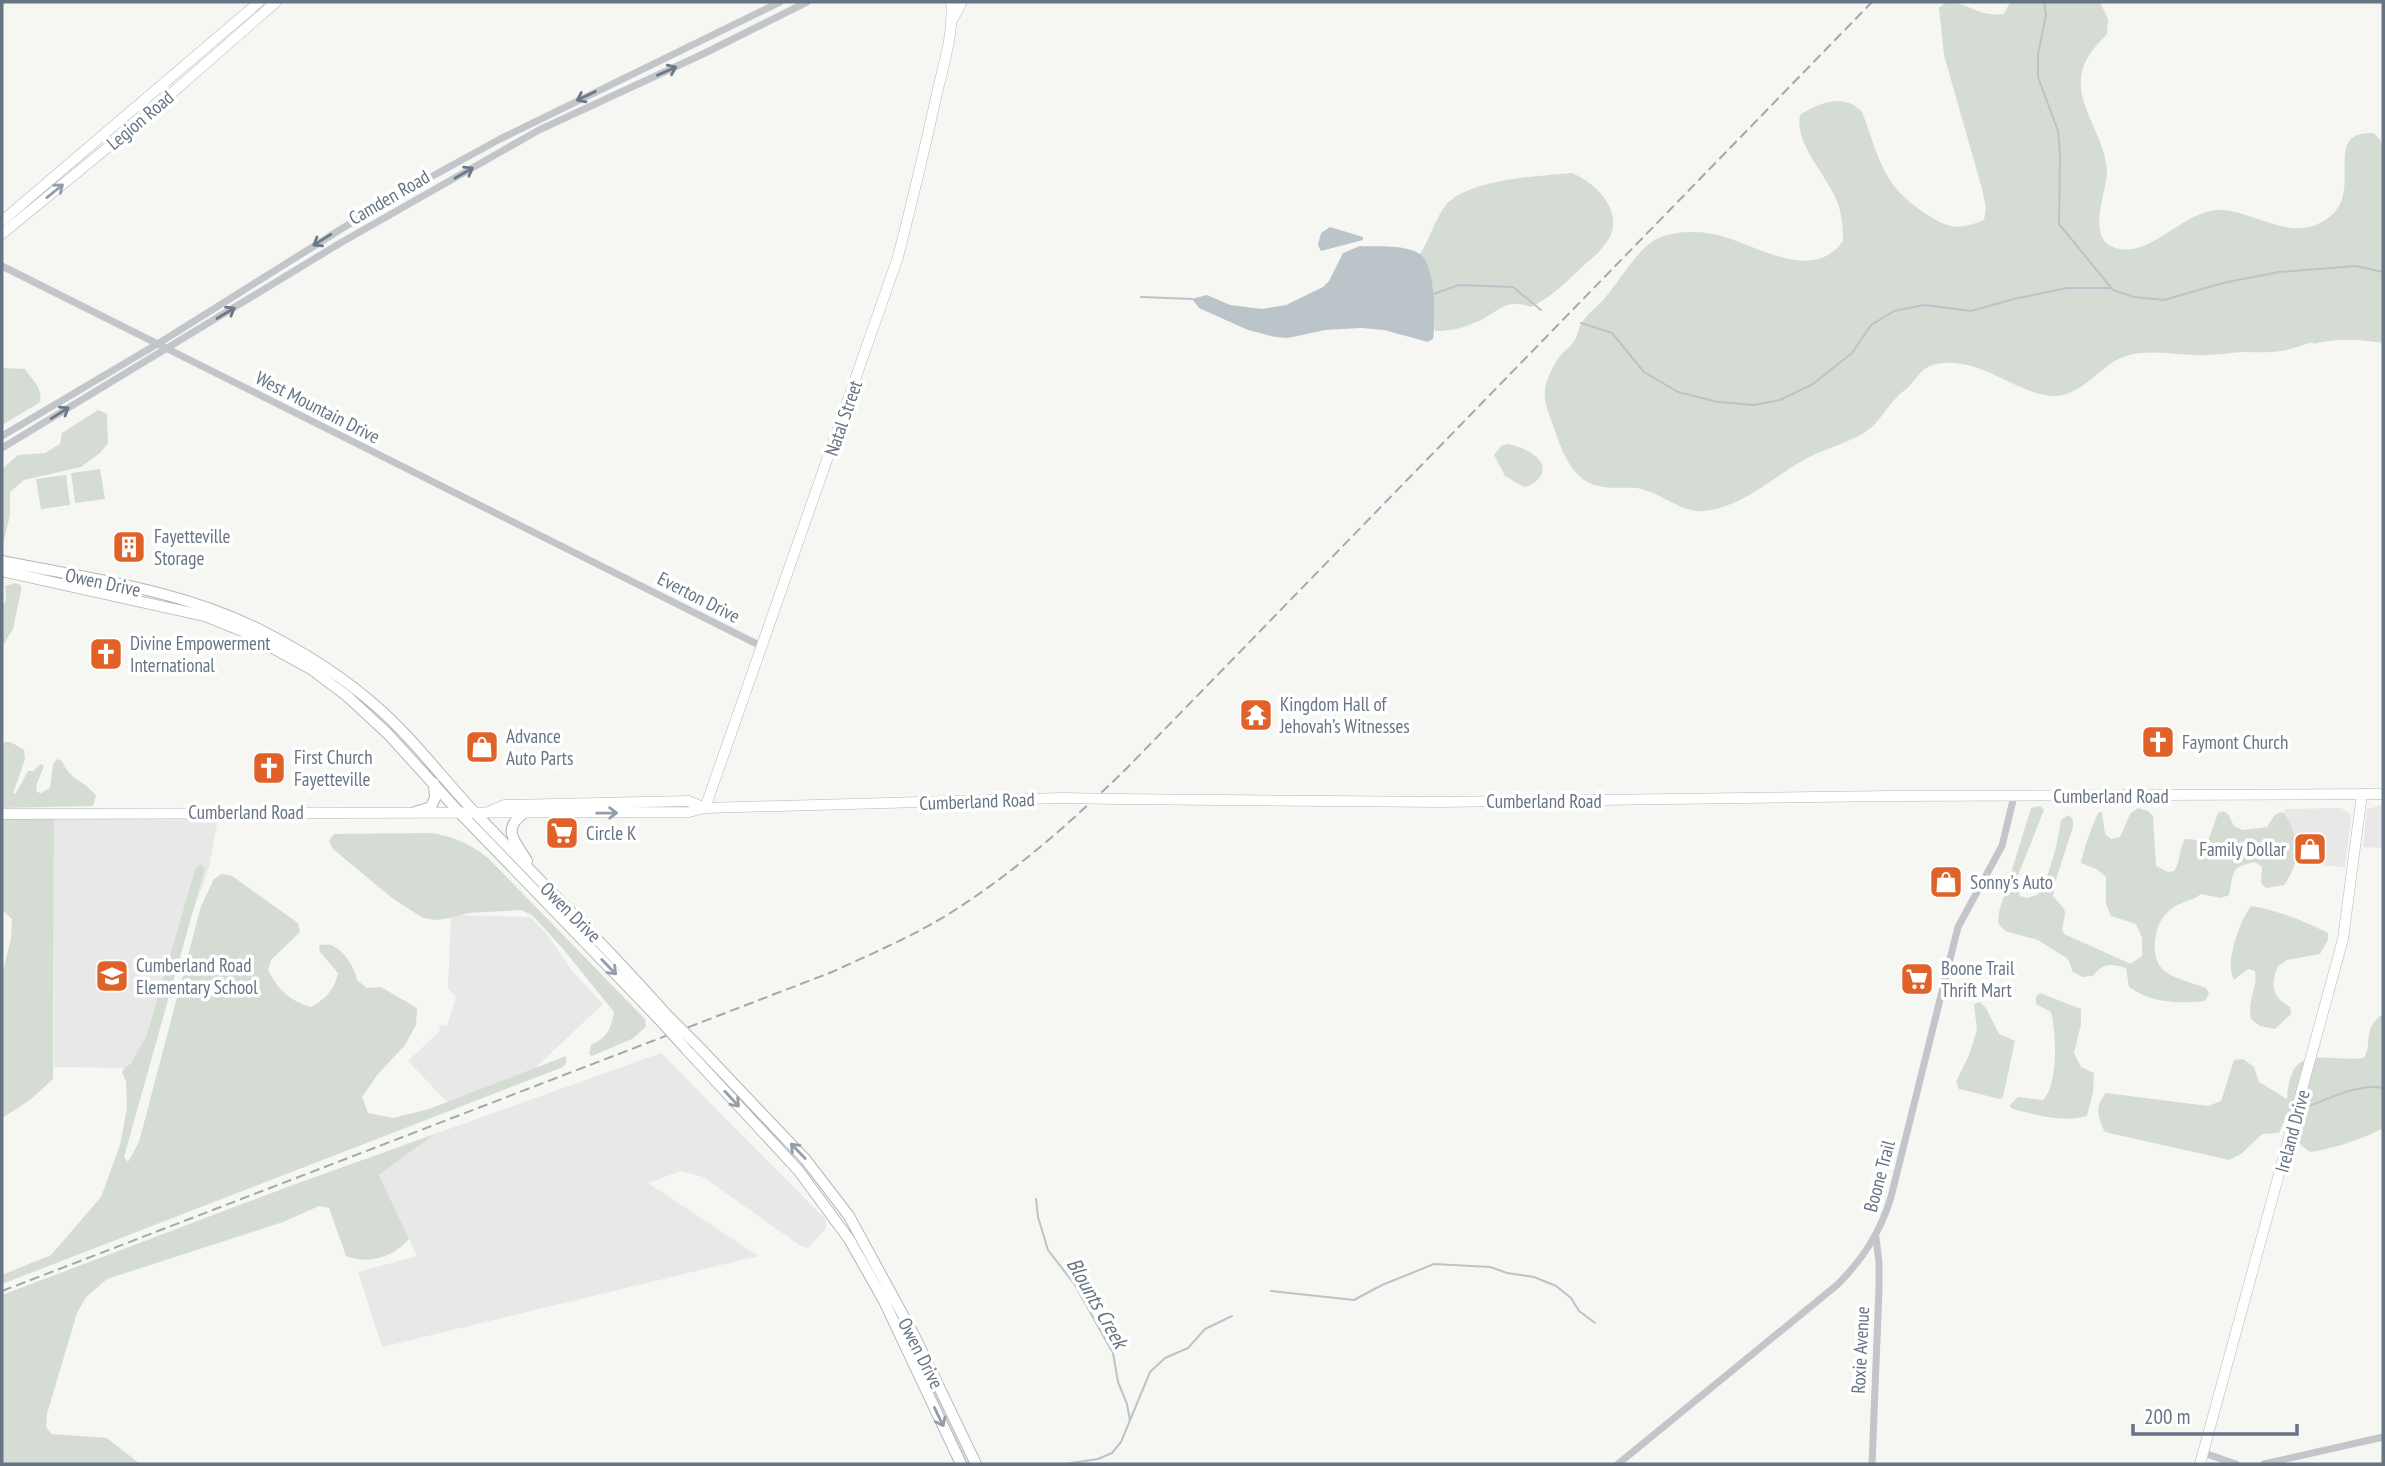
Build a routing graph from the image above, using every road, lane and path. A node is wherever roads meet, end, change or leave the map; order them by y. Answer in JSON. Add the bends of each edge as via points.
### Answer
{"nodes":[{"id":1,"x":259,"y":2,"type":"edge"},
{"id":2,"x":268,"y":2,"type":"edge"},
{"id":3,"x":276,"y":2,"type":"edge"},
{"id":4,"x":780,"y":2,"type":"edge"},
{"id":5,"x":807,"y":2,"type":"edge"},
{"id":6,"x":951,"y":2,"type":"edge"},
{"id":7,"x":962,"y":2,"type":"edge"},
{"id":8,"x":248,"y":11,"type":"junction"},
{"id":9,"x":258,"y":16,"type":"junction"},
{"id":10,"x":953,"y":20,"type":"junction"},
{"id":11,"x":206,"y":62,"type":"junction"},
{"id":12,"x":2,"y":221,"type":"edge"},
{"id":13,"x":2,"y":234,"type":"edge"},
{"id":14,"x":2,"y":266,"type":"edge"},
{"id":15,"x":157,"y":343,"type":"junction"},
{"id":16,"x":168,"y":349,"type":"junction"},
{"id":17,"x":2,"y":436,"type":"edge"},
{"id":18,"x":2,"y":448,"type":"edge"},
{"id":19,"x":2,"y":561,"type":"edge"},
{"id":20,"x":2,"y":571,"type":"edge"},
{"id":21,"x":620,"y":575,"type":"joint"},
{"id":22,"x":140,"y":595,"type":"junction"},
{"id":23,"x":763,"y":647,"type":"junction"},
{"id":24,"x":434,"y":783,"type":"junction"},
{"id":25,"x":2362,"y":794,"type":"junction"},
{"id":26,"x":2383,"y":794,"type":"edge"},
{"id":27,"x":2014,"y":796,"type":"junction"},
{"id":28,"x":705,"y":808,"type":"junction"},
{"id":29,"x":490,"y":811,"type":"junction"},
{"id":30,"x":415,"y":812,"type":"junction"},
{"id":31,"x":459,"y":812,"type":"junction"},
{"id":32,"x":473,"y":812,"type":"junction"},
{"id":33,"x":2,"y":814,"type":"edge"},
{"id":34,"x":523,"y":814,"type":"junction"},
{"id":35,"x":535,"y":876,"type":"junction"},
{"id":36,"x":661,"y":1015,"type":"junction"},
{"id":37,"x":692,"y":1047,"type":"junction"},
{"id":38,"x":799,"y":1171,"type":"junction"},
{"id":39,"x":849,"y":1216,"type":"junction"},
{"id":40,"x":840,"y":1226,"type":"junction"},
{"id":41,"x":1876,"y":1237,"type":"junction"},
{"id":42,"x":881,"y":1274,"type":"junction"},
{"id":43,"x":2383,"y":1437,"type":"edge"},
{"id":44,"x":2204,"y":1453,"type":"junction"},
{"id":45,"x":961,"y":1464,"type":"edge"},
{"id":46,"x":976,"y":1464,"type":"edge"},
{"id":47,"x":1618,"y":1464,"type":"edge"},
{"id":48,"x":1872,"y":1464,"type":"edge"},
{"id":49,"x":2200,"y":1464,"type":"edge"},
{"id":50,"x":2236,"y":1464,"type":"edge"},
{"id":51,"x":2264,"y":1464,"type":"edge"}],
"edges":[{"from":1,"to":8,"type":"main road","name":"Legion Road"},
{"from":2,"to":9,"type":"main road"},
{"from":3,"to":9,"type":"main road","name":"Legion Road"},
{"from":4,"to":15,"type":"street","name":"Camden Road","one_way":true,"via":[[477,151]]},
{"from":16,"to":5,"type":"street","name":"Camden Road","one_way":true,"via":[[538,130]]},
{"from":6,"to":10,"type":"main road","name":"Natal Street"},
{"from":7,"to":10,"type":"main road","name":"Natal Street"},
{"from":8,"to":11,"type":"main road","via":[[248,18]]},
{"from":8,"to":12,"type":"main road","name":"Legion Road"},
{"from":9,"to":11,"type":"main road","name":"Legion Road"},
{"from":10,"to":23,"type":"main road","name":"Natal Street","via":[[898,257]]},
{"from":13,"to":11,"type":"main road","name":"Legion Road","one_way":true},
{"from":14,"to":15,"type":"street","name":"West Mountain Drive"},
{"from":15,"to":16,"type":"street","name":"West Mountain Drive"},
{"from":15,"to":17,"type":"street","name":"Camden Road"},
{"from":18,"to":16,"type":"street","name":"Camden Road","one_way":true},
{"from":16,"to":21,"type":"street","name":"West Mountain Drive"},
{"from":19,"to":22,"type":"highway","name":"Owen Drive"},
{"from":20,"to":22,"type":"highway","name":"Owen Drive"},
{"from":21,"to":23,"type":"street","name":"Everton Drive"},
{"from":22,"to":24,"type":"highway","name":"Owen Drive","via":[[240,630],[312,669],[371,718]]},
{"from":22,"to":32,"type":"highway","name":"Owen Drive","via":[[203,607],[265,632],[324,666],[377,707]]},
{"from":23,"to":28,"type":"main road","name":"Natal Street"},
{"from":24,"to":30,"type":"highway","via":[[431,807]]},
{"from":24,"to":31,"type":"highway","name":"Owen Drive"},
{"from":25,"to":26,"type":"main road","name":"Cumberland Road"},
{"from":25,"to":27,"type":"main road","name":"Cumberland Road"},
{"from":25,"to":44,"type":"main road","name":"Ireland Drive","via":[[2343,939]]},
{"from":27,"to":28,"type":"main road","name":"Cumberland Road","bridge":true,"via":[[1441,802],[1063,799]]},
{"from":27,"to":41,"type":"street","name":"Boone Trail","via":[[2007,832],[1958,927],[1891,1197]]},
{"from":28,"to":29,"type":"main road","name":"Cumberland Road","via":[[689,801],[503,805]]},
{"from":34,"to":28,"type":"main road","name":"Cumberland Road","one_way":true},
{"from":29,"to":32,"type":"main road","name":"Cumberland Road"},
{"from":29,"to":34,"type":"main road","name":"Cumberland Road"},
{"from":30,"to":31,"type":"main road","name":"Cumberland Road"},
{"from":30,"to":33,"type":"main road","name":"Cumberland Road"},
{"from":31,"to":32,"type":"main road","name":"Cumberland Road"},
{"from":31,"to":36,"type":"highway","name":"Owen Drive","one_way":true},
{"from":32,"to":35,"type":"highway","name":"Owen Drive"},
{"from":34,"to":35,"type":"highway","via":[[514,820],[511,830]]},
{"from":35,"to":36,"type":"highway","name":"Owen Drive","via":[[608,948]]},
{"from":36,"to":37,"type":"highway","name":"Owen Drive","bridge":true},
{"from":37,"to":38,"type":"highway","name":"Owen Drive","one_way":true},
{"from":39,"to":37,"type":"highway","name":"Owen Drive","one_way":true,"via":[[806,1160]]},
{"from":38,"to":39,"type":"highway","via":[[810,1176],[842,1218]]},
{"from":38,"to":40,"type":"highway","name":"Owen Drive"},
{"from":39,"to":42,"type":"highway","name":"Owen Drive"},
{"from":40,"to":42,"type":"highway","via":[[846,1226],[874,1271]]},
{"from":40,"to":45,"type":"highway","name":"Owen Drive","one_way":true,"via":[[878,1289]]},
{"from":41,"to":47,"type":"street","name":"Boone Trail","via":[[1837,1285]]},
{"from":41,"to":48,"type":"street","name":"Roxie Avenue","via":[[1879,1289]]},
{"from":42,"to":46,"type":"highway","name":"Owen Drive"},
{"from":43,"to":51,"type":"street"},
{"from":44,"to":49,"type":"main road","name":"Ireland Drive"},
{"from":44,"to":50,"type":"street"}]}
